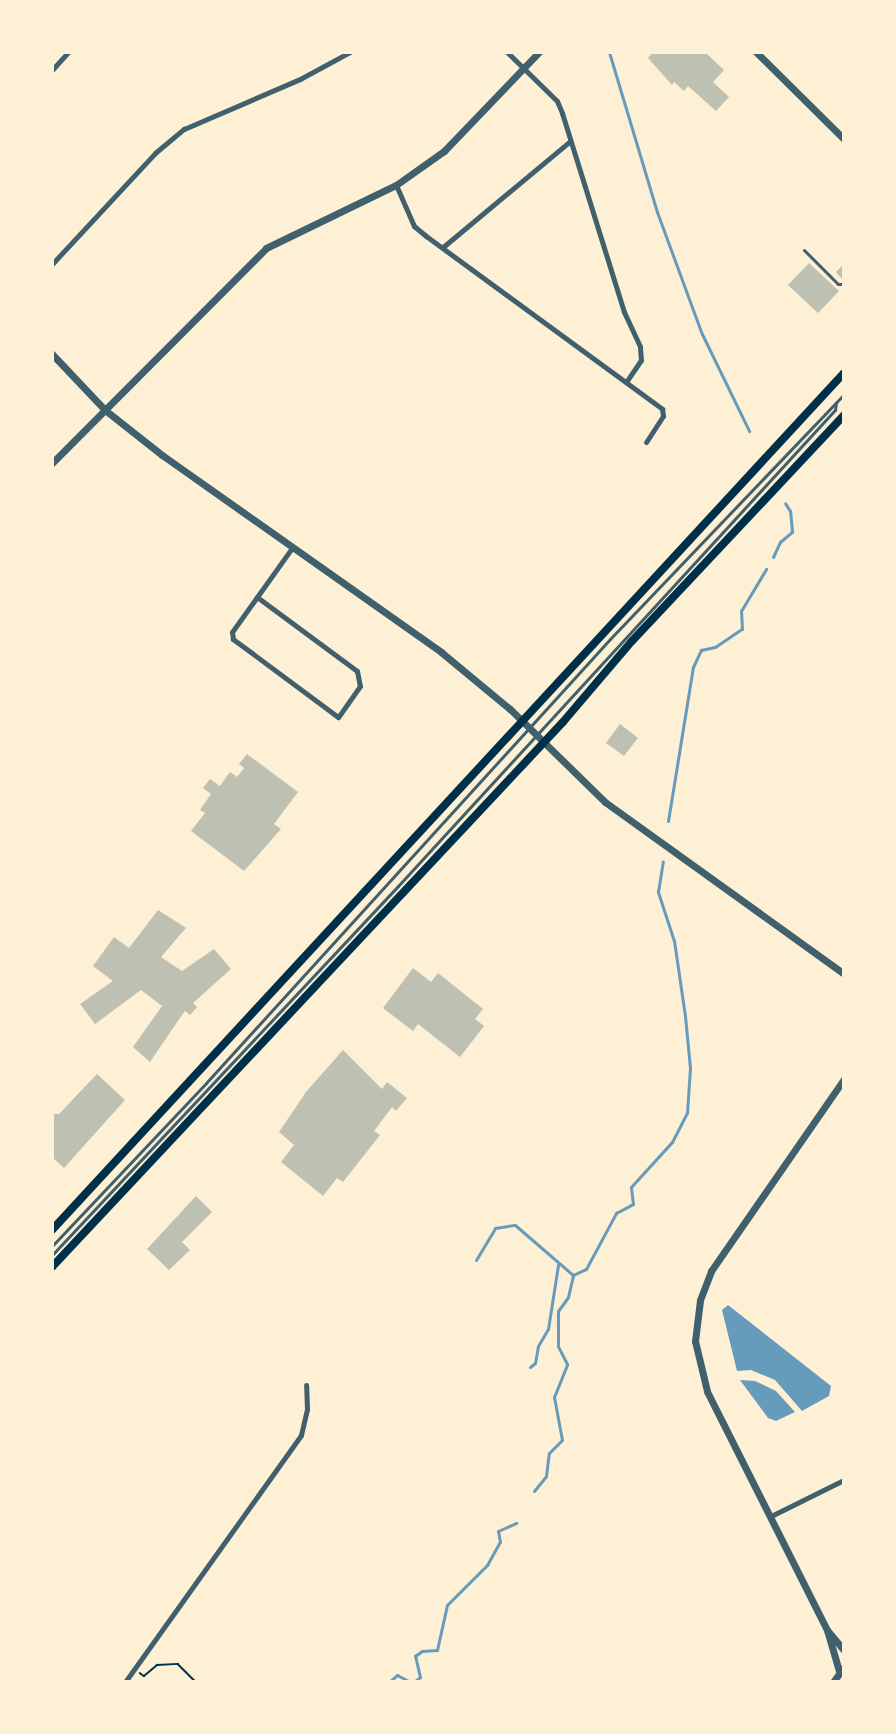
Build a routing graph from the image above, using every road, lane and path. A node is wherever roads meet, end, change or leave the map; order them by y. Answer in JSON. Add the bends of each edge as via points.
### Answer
{"nodes":[{"id":1,"x":68,"y":52,"type":"edge"},
{"id":2,"x":350,"y":52,"type":"edge"},
{"id":3,"x":507,"y":52,"type":"edge"},
{"id":4,"x":539,"y":52,"type":"edge"},
{"id":5,"x":756,"y":52,"type":"edge"},
{"id":6,"x":524,"y":68,"type":"junction"},
{"id":7,"x":52,"y":70,"type":"edge"},
{"id":8,"x":843,"y":139,"type":"edge"},
{"id":9,"x":570,"y":141,"type":"junction"},
{"id":10,"x":396,"y":185,"type":"junction"},
{"id":11,"x":443,"y":247,"type":"junction"},
{"id":12,"x":804,"y":250,"type":"dead end"},
{"id":13,"x":52,"y":264,"type":"edge"},
{"id":14,"x":843,"y":284,"type":"edge"},
{"id":15,"x":52,"y":354,"type":"edge"},
{"id":16,"x":843,"y":373,"type":"edge"},
{"id":17,"x":627,"y":381,"type":"junction"},
{"id":18,"x":843,"y":394,"type":"edge"},
{"id":19,"x":836,"y":402,"type":"junction"},
{"id":20,"x":105,"y":410,"type":"junction"},
{"id":21,"x":843,"y":415,"type":"edge"},
{"id":22,"x":646,"y":442,"type":"dead end"},
{"id":23,"x":52,"y":463,"type":"edge"},
{"id":24,"x":292,"y":548,"type":"junction"},
{"id":25,"x":257,"y":597,"type":"junction"},
{"id":26,"x":520,"y":719,"type":"junction"},
{"id":27,"x":529,"y":728,"type":"junction"},
{"id":28,"x":536,"y":734,"type":"junction"},
{"id":29,"x":544,"y":741,"type":"junction"},
{"id":30,"x":843,"y":974,"type":"edge"},
{"id":31,"x":843,"y":1079,"type":"edge"},
{"id":32,"x":52,"y":1230,"type":"edge"},
{"id":33,"x":52,"y":1246,"type":"edge"},
{"id":34,"x":52,"y":1255,"type":"edge"},
{"id":35,"x":52,"y":1267,"type":"edge"},
{"id":36,"x":306,"y":1385,"type":"dead end"},
{"id":37,"x":843,"y":1480,"type":"edge"},
{"id":38,"x":771,"y":1516,"type":"junction"},
{"id":39,"x":827,"y":1630,"type":"junction"},
{"id":40,"x":843,"y":1650,"type":"edge"},
{"id":41,"x":134,"y":1668,"type":"junction"},
{"id":42,"x":841,"y":1669,"type":"edge"},
{"id":43,"x":832,"y":1680,"type":"edge"},
{"id":44,"x":124,"y":1682,"type":"edge"},
{"id":45,"x":196,"y":1682,"type":"edge"}],
"edges":[{"from":1,"to":7,"type":"street"},
{"from":2,"to":13,"type":"street","via":[[300,79],[184,129],[156,153]]},
{"from":3,"to":6,"type":"street"},
{"from":4,"to":6,"type":"street"},
{"from":5,"to":8,"type":"street"},
{"from":6,"to":9,"type":"street","via":[[557,101]]},
{"from":6,"to":10,"type":"street","via":[[444,151]]},
{"from":9,"to":11,"type":"street"},
{"from":9,"to":17,"type":"street","via":[[624,312],[640,347],[640,360]]},
{"from":10,"to":11,"type":"street","via":[[414,225]]},
{"from":10,"to":20,"type":"street","via":[[266,248]]},
{"from":11,"to":17,"type":"street"},
{"from":12,"to":14,"type":"lane","via":[[838,284]]},
{"from":15,"to":20,"type":"street"},
{"from":16,"to":26,"type":"main road","via":[[708,523]]},
{"from":17,"to":22,"type":"street","via":[[662,409],[663,416]]},
{"from":18,"to":19,"type":"lane"},
{"from":19,"to":27,"type":"lane"},
{"from":19,"to":28,"type":"lane","via":[[835,410]]},
{"from":20,"to":23,"type":"street"},
{"from":20,"to":24,"type":"street"},
{"from":21,"to":29,"type":"main road"},
{"from":24,"to":25,"type":"street"},
{"from":24,"to":26,"type":"street","via":[[412,630]]},
{"from":25,"to":25,"type":"street","via":[[232,632],[235,642],[338,717],[360,686],[357,671]]},
{"from":26,"to":27,"type":"street"},
{"from":26,"to":32,"type":"main road","via":[[313,950]]},
{"from":27,"to":28,"type":"street"},
{"from":27,"to":33,"type":"lane"},
{"from":28,"to":29,"type":"street"},
{"from":28,"to":34,"type":"lane"},
{"from":29,"to":30,"type":"street","via":[[605,802]]},
{"from":29,"to":35,"type":"main road"},
{"from":31,"to":38,"type":"street","via":[[711,1271],[697,1314],[695,1341],[701,1374]]},
{"from":36,"to":41,"type":"street","via":[[307,1409],[301,1435]]},
{"from":37,"to":38,"type":"street"},
{"from":38,"to":39,"type":"street"},
{"from":39,"to":40,"type":"street"},
{"from":39,"to":42,"type":"street"},
{"from":41,"to":44,"type":"street"},
{"from":41,"to":45,"type":"path","via":[[144,1676],[157,1665],[178,1665]]},
{"from":42,"to":43,"type":"street"}]}
